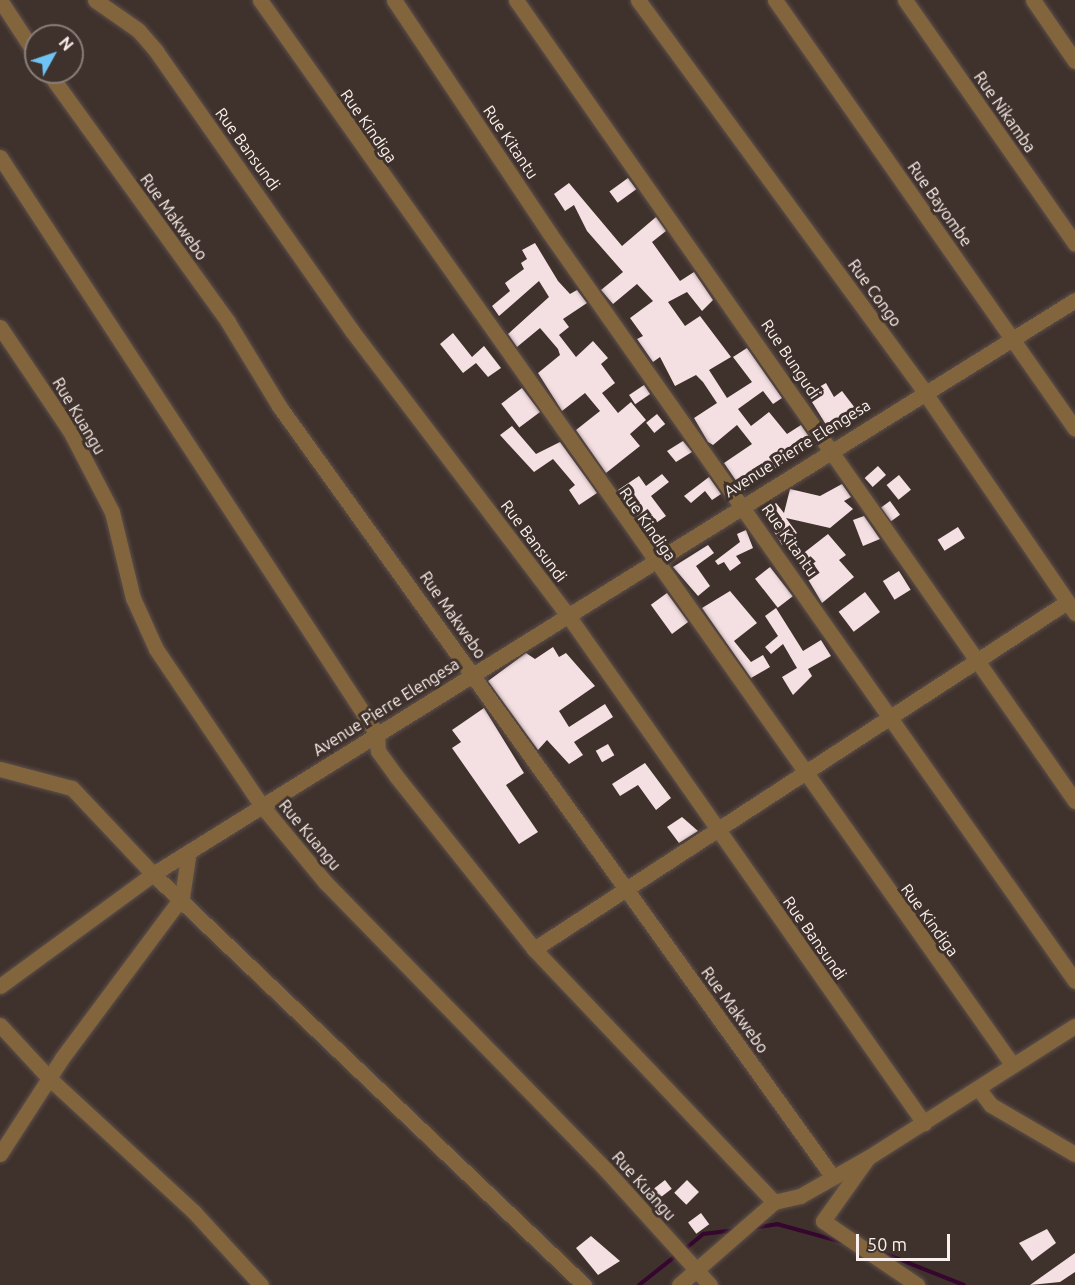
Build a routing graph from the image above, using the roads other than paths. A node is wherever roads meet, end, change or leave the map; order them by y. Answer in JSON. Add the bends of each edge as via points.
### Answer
{"nodes":[{"id":1,"x":0,"y":0,"type":"edge"},
{"id":2,"x":96,"y":0,"type":"edge"},
{"id":3,"x":260,"y":0,"type":"edge"},
{"id":4,"x":394,"y":0,"type":"edge"},
{"id":5,"x":516,"y":0,"type":"edge"},
{"id":6,"x":638,"y":0,"type":"edge"},
{"id":7,"x":775,"y":0,"type":"edge"},
{"id":8,"x":905,"y":0,"type":"edge"},
{"id":9,"x":1033,"y":0,"type":"edge"},
{"id":10,"x":24,"y":37,"type":"edge"},
{"id":11,"x":1075,"y":61,"type":"edge"},
{"id":12,"x":56,"y":84,"type":"edge"},
{"id":13,"x":0,"y":157,"type":"edge"},
{"id":14,"x":1075,"y":244,"type":"edge"},
{"id":15,"x":1075,"y":300,"type":"edge"},
{"id":16,"x":0,"y":327,"type":"edge"},
{"id":17,"x":1011,"y":338,"type":"junction"},
{"id":18,"x":923,"y":390,"type":"junction"},
{"id":19,"x":1075,"y":429,"type":"edge"},
{"id":20,"x":831,"y":449,"type":"junction"},
{"id":21,"x":743,"y":503,"type":"junction"},
{"id":22,"x":651,"y":560,"type":"junction"},
{"id":23,"x":1071,"y":607,"type":"edge"},
{"id":24,"x":567,"y":614,"type":"junction"},
{"id":25,"x":978,"y":662,"type":"junction"},
{"id":26,"x":473,"y":675,"type":"junction"},
{"id":27,"x":891,"y":715,"type":"junction"},
{"id":28,"x":377,"y":734,"type":"junction"},
{"id":29,"x":0,"y":769,"type":"edge"},
{"id":30,"x":802,"y":772,"type":"junction"},
{"id":31,"x":1075,"y":801,"type":"edge"},
{"id":32,"x":262,"y":806,"type":"junction"},
{"id":33,"x":717,"y":831,"type":"junction"},
{"id":34,"x":188,"y":857,"type":"junction"},
{"id":35,"x":153,"y":874,"type":"junction"},
{"id":36,"x":626,"y":890,"type":"junction"},
{"id":37,"x":182,"y":897,"type":"junction"},
{"id":38,"x":534,"y":949,"type":"junction"},
{"id":39,"x":1075,"y":981,"type":"edge"},
{"id":40,"x":0,"y":986,"type":"edge"},
{"id":41,"x":0,"y":1025,"type":"edge"},
{"id":42,"x":1075,"y":1026,"type":"edge"},
{"id":43,"x":1012,"y":1065,"type":"junction"},
{"id":44,"x":50,"y":1079,"type":"junction"},
{"id":45,"x":978,"y":1088,"type":"junction"},
{"id":46,"x":924,"y":1123,"type":"junction"},
{"id":47,"x":0,"y":1154,"type":"edge"},
{"id":48,"x":1075,"y":1154,"type":"edge"},
{"id":49,"x":869,"y":1157,"type":"junction"},
{"id":50,"x":832,"y":1176,"type":"junction"},
{"id":51,"x":774,"y":1202,"type":"junction"},
{"id":52,"x":696,"y":1271,"type":"junction"},
{"id":53,"x":261,"y":1285,"type":"edge"},
{"id":54,"x":584,"y":1285,"type":"edge"},
{"id":55,"x":678,"y":1285,"type":"edge"},
{"id":56,"x":710,"y":1285,"type":"edge"},
{"id":57,"x":916,"y":1285,"type":"edge"}],
"edges":[{"from":1,"to":10,"type":"street"},
{"from":2,"to":24,"type":"street","name":"Rue Bansundi","via":[[138,30],[156,51],[352,331]]},
{"from":3,"to":22,"type":"street","name":"Rue Kindiga"},
{"from":4,"to":21,"type":"street","name":"Rue Kitantu","via":[[550,234]]},
{"from":5,"to":20,"type":"street","name":"Rue Bungudi"},
{"from":6,"to":18,"type":"street","name":"Rue Congo"},
{"from":7,"to":17,"type":"street","name":"Rue Bayombe"},
{"from":8,"to":14,"type":"street","name":"Rue Nikamba"},
{"from":9,"to":11,"type":"street"},
{"from":12,"to":26,"type":"street","name":"Rue Makwebo"},
{"from":13,"to":28,"type":"street"},
{"from":15,"to":17,"type":"street","name":"Avenue Pierre Elengesa"},
{"from":16,"to":32,"type":"street","name":"Rue Kuangu","via":[[70,431],[112,512],[133,598],[156,649]]},
{"from":17,"to":18,"type":"street","name":"Avenue Pierre Elengesa"},
{"from":17,"to":19,"type":"street","name":"Rue Bayombe"},
{"from":18,"to":20,"type":"street","name":"Avenue Pierre Elengesa"},
{"from":18,"to":23,"type":"street","name":"Rue Congo"},
{"from":20,"to":21,"type":"street","name":"Avenue Pierre Elengesa"},
{"from":20,"to":25,"type":"street","name":"Rue Bungudi"},
{"from":21,"to":22,"type":"street","name":"Avenue Pierre Elengesa"},
{"from":21,"to":27,"type":"street","name":"Rue Kitantu"},
{"from":22,"to":24,"type":"street","name":"Avenue Pierre Elengesa"},
{"from":22,"to":30,"type":"street","name":"Rue Kindiga"},
{"from":23,"to":25,"type":"street"},
{"from":24,"to":26,"type":"street","name":"Avenue Pierre Elengesa"},
{"from":24,"to":33,"type":"street","name":"Rue Bansundi"},
{"from":25,"to":27,"type":"street"},
{"from":25,"to":31,"type":"street","name":"Rue Bungudi"},
{"from":26,"to":28,"type":"street","name":"Avenue Pierre Elengesa"},
{"from":26,"to":36,"type":"street","name":"Rue Makwebo"},
{"from":27,"to":30,"type":"street"},
{"from":27,"to":39,"type":"street","name":"Rue Kitantu"},
{"from":28,"to":32,"type":"street","name":"Avenue Pierre Elengesa"},
{"from":28,"to":38,"type":"street","via":[[382,758]]},
{"from":29,"to":35,"type":"street","via":[[72,789]]},
{"from":30,"to":33,"type":"street"},
{"from":30,"to":43,"type":"street","name":"Rue Kindiga"},
{"from":32,"to":34,"type":"street","name":"Avenue Pierre Elengesa"},
{"from":32,"to":52,"type":"street","name":"Rue Kuangu","via":[[325,882],[606,1170]]},
{"from":33,"to":36,"type":"street"},
{"from":33,"to":46,"type":"street","name":"Rue Bansundi"},
{"from":34,"to":35,"type":"street","name":"Avenue Pierre Elengesa"},
{"from":34,"to":37,"type":"street"},
{"from":35,"to":37,"type":"street"},
{"from":35,"to":40,"type":"street","name":"Avenue Pierre Elengesa"},
{"from":36,"to":38,"type":"street"},
{"from":36,"to":50,"type":"street","name":"Rue Makwebo"},
{"from":37,"to":44,"type":"street"},
{"from":37,"to":54,"type":"street"},
{"from":38,"to":51,"type":"street"},
{"from":41,"to":44,"type":"street"},
{"from":42,"to":43,"type":"street"},
{"from":43,"to":45,"type":"street"},
{"from":44,"to":47,"type":"street"},
{"from":44,"to":53,"type":"street","via":[[194,1212]]},
{"from":45,"to":46,"type":"street"},
{"from":45,"to":48,"type":"street","via":[[991,1105]]},
{"from":46,"to":49,"type":"street"},
{"from":49,"to":50,"type":"street"},
{"from":49,"to":57,"type":"street","via":[[823,1221]]},
{"from":50,"to":51,"type":"street","via":[[800,1196]]},
{"from":51,"to":52,"type":"street"},
{"from":52,"to":55,"type":"street"},
{"from":52,"to":56,"type":"street","name":"Rue Kuangu"}]}
